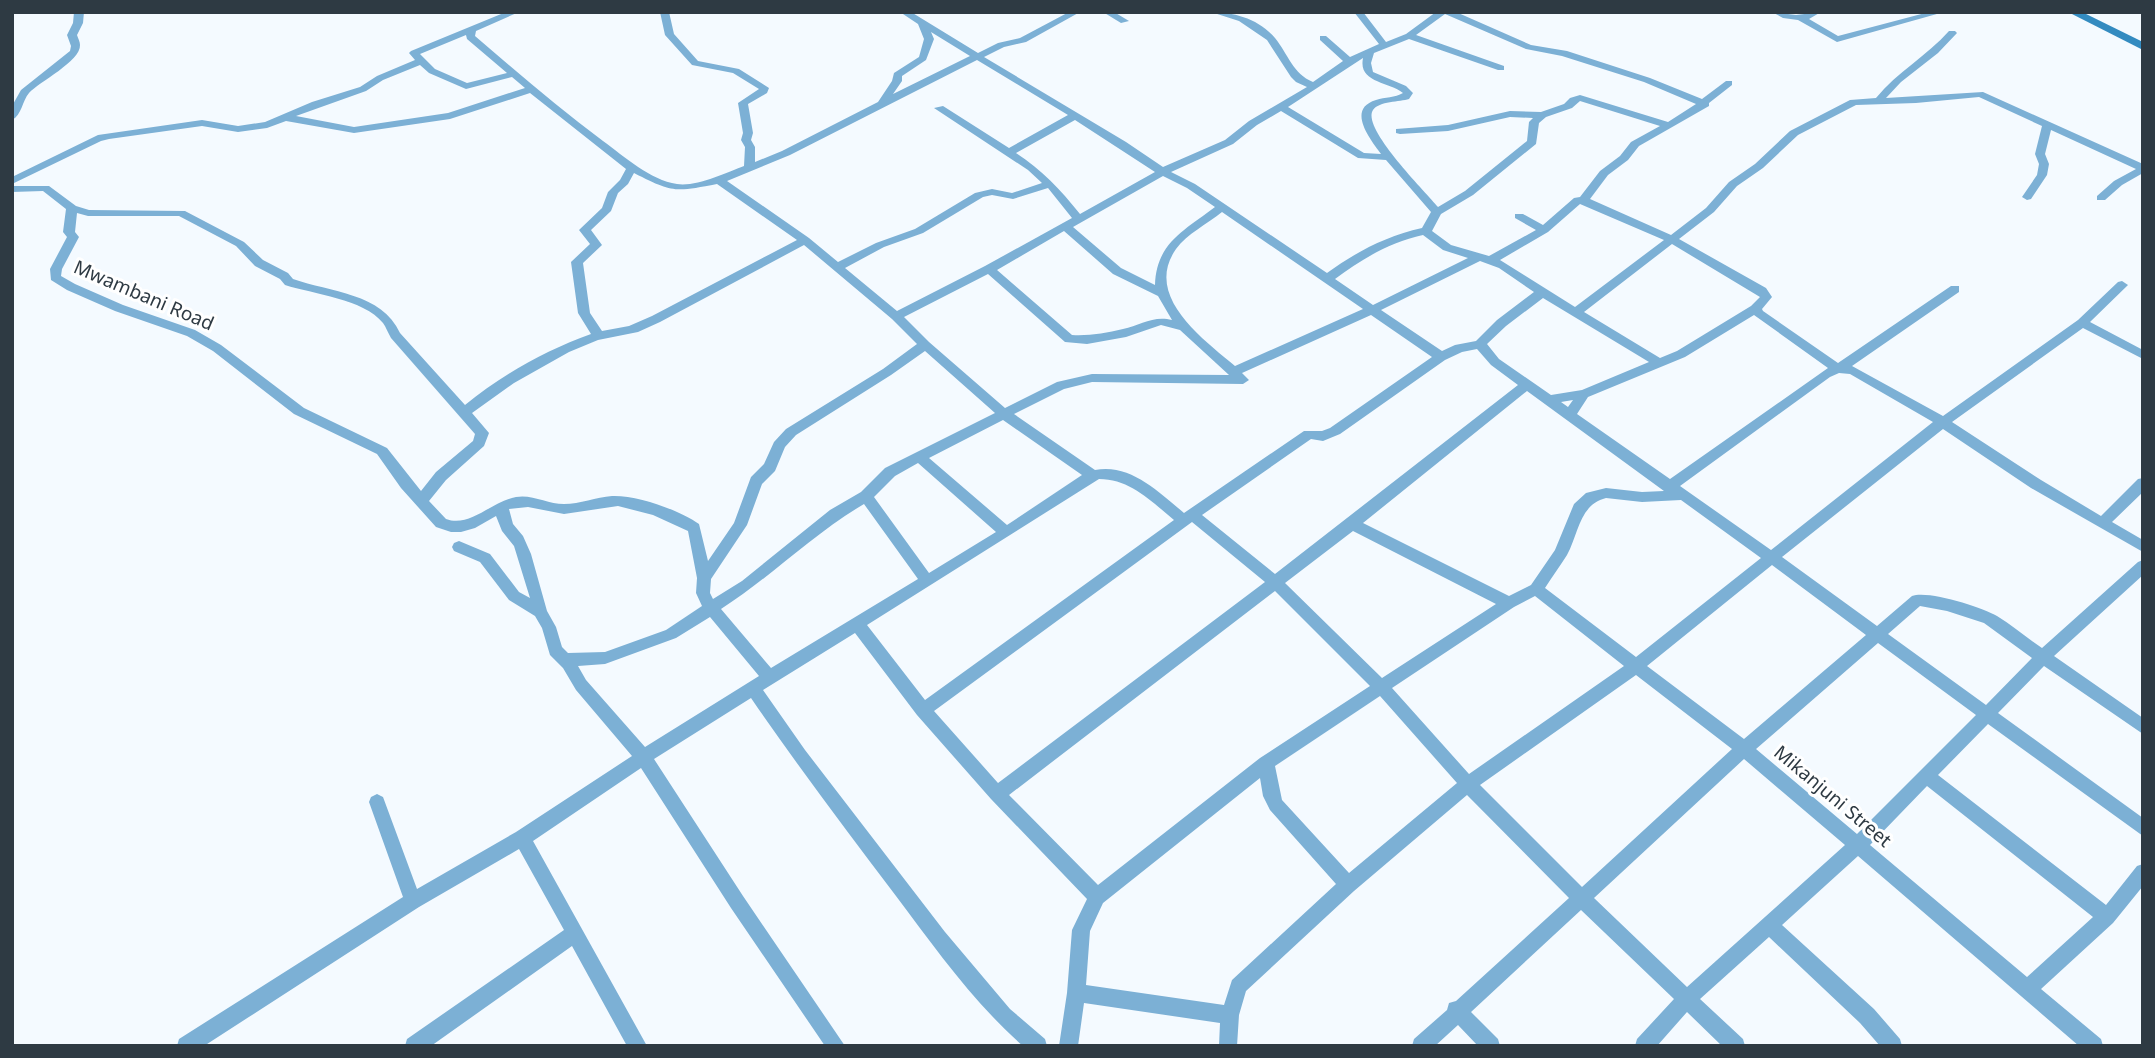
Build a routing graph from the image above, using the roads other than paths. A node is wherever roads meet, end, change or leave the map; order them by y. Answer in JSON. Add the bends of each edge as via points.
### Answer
{"nodes":[{"id":1,"x":79,"y":12,"type":"edge"},
{"id":2,"x":664,"y":12,"type":"edge"},
{"id":3,"x":904,"y":12,"type":"edge"},
{"id":4,"x":1076,"y":12,"type":"edge"},
{"id":5,"x":1107,"y":12,"type":"edge"},
{"id":6,"x":1215,"y":12,"type":"edge"},
{"id":7,"x":1359,"y":12,"type":"edge"},
{"id":8,"x":1442,"y":12,"type":"edge"},
{"id":9,"x":1448,"y":12,"type":"edge"},
{"id":10,"x":1776,"y":12,"type":"edge"},
{"id":11,"x":1817,"y":12,"type":"edge"},
{"id":12,"x":1940,"y":12,"type":"edge"},
{"id":13,"x":2073,"y":12,"type":"edge"},
{"id":14,"x":508,"y":13,"type":"edge"},
{"id":15,"x":1921,"y":15,"type":"edge"},
{"id":16,"x":1801,"y":18,"type":"junction"},
{"id":17,"x":1124,"y":21,"type":"dead end"},
{"id":18,"x":922,"y":23,"type":"junction"},
{"id":19,"x":472,"y":29,"type":"junction"},
{"id":20,"x":1952,"y":33,"type":"dead end"},
{"id":21,"x":1409,"y":36,"type":"junction"},
{"id":22,"x":1323,"y":38,"type":"dead end"},
{"id":23,"x":1383,"y":44,"type":"junction"},
{"id":24,"x":2143,"y":47,"type":"edge"},
{"id":25,"x":1370,"y":51,"type":"junction"},
{"id":26,"x":977,"y":57,"type":"junction"},
{"id":27,"x":421,"y":61,"type":"junction"},
{"id":28,"x":1349,"y":61,"type":"junction"},
{"id":29,"x":1501,"y":68,"type":"dead end"},
{"id":30,"x":513,"y":74,"type":"junction"},
{"id":31,"x":1729,"y":83,"type":"dead end"},
{"id":32,"x":1314,"y":86,"type":"junction"},
{"id":33,"x":532,"y":89,"type":"junction"},
{"id":34,"x":1880,"y":99,"type":"junction"},
{"id":35,"x":1706,"y":104,"type":"junction"},
{"id":36,"x":880,"y":105,"type":"junction"},
{"id":37,"x":1281,"y":107,"type":"junction"},
{"id":38,"x":939,"y":108,"type":"dead end"},
{"id":39,"x":1542,"y":115,"type":"junction"},
{"id":40,"x":1074,"y":116,"type":"junction"},
{"id":41,"x":12,"y":117,"type":"edge"},
{"id":42,"x":288,"y":118,"type":"junction"},
{"id":43,"x":2048,"y":123,"type":"junction"},
{"id":44,"x":1670,"y":126,"type":"junction"},
{"id":45,"x":1401,"y":131,"type":"dead end"},
{"id":46,"x":1010,"y":152,"type":"junction"},
{"id":47,"x":1390,"y":157,"type":"junction"},
{"id":48,"x":632,"y":168,"type":"junction"},
{"id":49,"x":749,"y":169,"type":"junction"},
{"id":50,"x":2143,"y":169,"type":"edge"},
{"id":51,"x":1164,"y":171,"type":"junction"},
{"id":52,"x":719,"y":180,"type":"junction"},
{"id":53,"x":12,"y":181,"type":"edge"},
{"id":54,"x":1050,"y":184,"type":"junction"},
{"id":55,"x":12,"y":189,"type":"edge"},
{"id":56,"x":2027,"y":197,"type":"dead end"},
{"id":57,"x":2101,"y":198,"type":"dead end"},
{"id":58,"x":1583,"y":201,"type":"junction"},
{"id":59,"x":1222,"y":207,"type":"junction"},
{"id":60,"x":72,"y":208,"type":"junction"},
{"id":61,"x":1437,"y":212,"type":"junction"},
{"id":62,"x":1519,"y":216,"type":"dead end"},
{"id":63,"x":1078,"y":219,"type":"junction"},
{"id":64,"x":1066,"y":227,"type":"junction"},
{"id":65,"x":1544,"y":230,"type":"junction"},
{"id":66,"x":1426,"y":231,"type":"junction"},
{"id":67,"x":1671,"y":239,"type":"junction"},
{"id":68,"x":805,"y":240,"type":"junction"},
{"id":69,"x":1484,"y":259,"type":"junction"},
{"id":70,"x":837,"y":267,"type":"junction"},
{"id":71,"x":989,"y":269,"type":"junction"},
{"id":72,"x":1327,"y":279,"type":"junction"},
{"id":73,"x":2123,"y":285,"type":"dead end"},
{"id":74,"x":1955,"y":289,"type":"dead end"},
{"id":75,"x":1542,"y":292,"type":"junction"},
{"id":76,"x":1162,"y":293,"type":"junction"},
{"id":77,"x":1755,"y":309,"type":"junction"},
{"id":78,"x":1370,"y":311,"type":"junction"},
{"id":79,"x":1576,"y":312,"type":"junction"},
{"id":80,"x":896,"y":316,"type":"junction"},
{"id":81,"x":2082,"y":323,"type":"junction"},
{"id":82,"x":1182,"y":326,"type":"junction"},
{"id":83,"x":599,"y":336,"type":"junction"},
{"id":84,"x":1480,"y":344,"type":"junction"},
{"id":85,"x":925,"y":345,"type":"junction"},
{"id":86,"x":2143,"y":355,"type":"edge"},
{"id":87,"x":1441,"y":357,"type":"junction"},
{"id":88,"x":1658,"y":362,"type":"junction"},
{"id":89,"x":1838,"y":369,"type":"junction"},
{"id":90,"x":1233,"y":372,"type":"junction"},
{"id":91,"x":1526,"y":385,"type":"junction"},
{"id":92,"x":1584,"y":394,"type":"junction"},
{"id":93,"x":1548,"y":400,"type":"junction"},
{"id":94,"x":1002,"y":411,"type":"junction"},
{"id":95,"x":464,"y":413,"type":"junction"},
{"id":96,"x":1569,"y":416,"type":"junction"},
{"id":97,"x":1943,"y":422,"type":"junction"},
{"id":98,"x":921,"y":458,"type":"junction"},
{"id":99,"x":1092,"y":475,"type":"junction"},
{"id":100,"x":2143,"y":483,"type":"edge"},
{"id":101,"x":1676,"y":491,"type":"junction"},
{"id":102,"x":866,"y":496,"type":"junction"},
{"id":103,"x":421,"y":500,"type":"junction"},
{"id":104,"x":502,"y":507,"type":"junction"},
{"id":105,"x":1188,"y":517,"type":"junction"},
{"id":106,"x":2104,"y":522,"type":"junction"},
{"id":107,"x":1352,"y":524,"type":"junction"},
{"id":108,"x":1006,"y":532,"type":"junction"},
{"id":109,"x":459,"y":547,"type":"dead end"},
{"id":110,"x":2143,"y":547,"type":"edge"},
{"id":111,"x":1771,"y":557,"type":"junction"},
{"id":112,"x":2143,"y":566,"type":"edge"},
{"id":113,"x":926,"y":580,"type":"junction"},
{"id":114,"x":1276,"y":583,"type":"junction"},
{"id":115,"x":1536,"y":589,"type":"junction"},
{"id":116,"x":707,"y":596,"type":"junction"},
{"id":117,"x":1509,"y":603,"type":"junction"},
{"id":118,"x":540,"y":612,"type":"junction"},
{"id":119,"x":858,"y":625,"type":"junction"},
{"id":120,"x":1877,"y":634,"type":"junction"},
{"id":121,"x":557,"y":649,"type":"junction"},
{"id":122,"x":2042,"y":658,"type":"junction"},
{"id":123,"x":1636,"y":666,"type":"junction"},
{"id":124,"x":770,"y":678,"type":"junction"},
{"id":125,"x":1381,"y":687,"type":"junction"},
{"id":126,"x":753,"y":688,"type":"junction"},
{"id":127,"x":923,"y":710,"type":"junction"},
{"id":128,"x":1988,"y":715,"type":"junction"},
{"id":129,"x":2143,"y":727,"type":"edge"},
{"id":130,"x":1744,"y":749,"type":"junction"},
{"id":131,"x":643,"y":756,"type":"junction"},
{"id":132,"x":1266,"y":763,"type":"junction"},
{"id":133,"x":1926,"y":775,"type":"junction"},
{"id":134,"x":1468,"y":784,"type":"junction"},
{"id":135,"x":997,"y":794,"type":"junction"},
{"id":136,"x":377,"y":802,"type":"dead end"},
{"id":137,"x":2143,"y":828,"type":"edge"},
{"id":138,"x":522,"y":838,"type":"junction"},
{"id":139,"x":1859,"y":844,"type":"junction"},
{"id":140,"x":2143,"y":872,"type":"edge"},
{"id":141,"x":1349,"y":885,"type":"junction"},
{"id":142,"x":1097,"y":897,"type":"junction"},
{"id":143,"x":1580,"y":897,"type":"junction"},
{"id":144,"x":413,"y":901,"type":"junction"},
{"id":145,"x":2107,"y":917,"type":"junction"},
{"id":146,"x":1768,"y":924,"type":"junction"},
{"id":147,"x":574,"y":934,"type":"junction"},
{"id":148,"x":2027,"y":990,"type":"junction"},
{"id":149,"x":1076,"y":993,"type":"junction"},
{"id":150,"x":1687,"y":999,"type":"junction"},
{"id":151,"x":1456,"y":1010,"type":"junction"},
{"id":152,"x":1230,"y":1016,"type":"junction"},
{"id":153,"x":186,"y":1046,"type":"edge"},
{"id":154,"x":414,"y":1046,"type":"edge"},
{"id":155,"x":638,"y":1046,"type":"edge"},
{"id":156,"x":836,"y":1046,"type":"edge"},
{"id":157,"x":1038,"y":1046,"type":"edge"},
{"id":158,"x":1068,"y":1046,"type":"edge"},
{"id":159,"x":1228,"y":1046,"type":"edge"},
{"id":160,"x":1421,"y":1046,"type":"edge"},
{"id":161,"x":1491,"y":1046,"type":"edge"},
{"id":162,"x":1644,"y":1046,"type":"edge"},
{"id":163,"x":1736,"y":1046,"type":"edge"},
{"id":164,"x":1893,"y":1046,"type":"edge"},
{"id":165,"x":2094,"y":1046,"type":"edge"}],
"edges":[{"from":1,"to":41,"type":"street","via":[[72,35],[74,52],[24,92]]},
{"from":2,"to":49,"type":"street","via":[[670,35],[695,63],[736,71],[764,88],[743,103]]},
{"from":3,"to":18,"type":"street"},
{"from":4,"to":26,"type":"street","via":[[1023,40]]},
{"from":5,"to":17,"type":"street"},
{"from":6,"to":32,"type":"street","via":[[1242,19],[1270,38],[1294,75]]},
{"from":7,"to":23,"type":"street"},
{"from":8,"to":21,"type":"street"},
{"from":9,"to":35,"type":"street","via":[[1529,47],[1576,57]]},
{"from":10,"to":16,"type":"street"},
{"from":11,"to":16,"type":"street"},
{"from":12,"to":15,"type":"street"},
{"from":13,"to":24,"type":"main road"},
{"from":14,"to":19,"type":"street"},
{"from":15,"to":16,"type":"street","via":[[1837,39]]},
{"from":18,"to":26,"type":"street"},
{"from":18,"to":36,"type":"street","via":[[929,39],[923,58],[897,75]]},
{"from":19,"to":27,"type":"street","via":[[414,51]]},
{"from":19,"to":30,"type":"street","via":[[470,37]]},
{"from":20,"to":34,"type":"street","via":[[1940,49],[1893,82]]},
{"from":21,"to":23,"type":"street"},
{"from":21,"to":29,"type":"street"},
{"from":22,"to":28,"type":"street"},
{"from":23,"to":25,"type":"street"},
{"from":25,"to":28,"type":"street"},
{"from":25,"to":47,"type":"street","via":[[1366,60],[1370,74],[1408,93],[1396,101],[1374,104],[1366,117]]},
{"from":26,"to":36,"type":"street"},
{"from":26,"to":40,"type":"street"},
{"from":27,"to":30,"type":"street","via":[[466,86]]},
{"from":27,"to":42,"type":"street"},
{"from":28,"to":32,"type":"street"},
{"from":30,"to":33,"type":"street"},
{"from":31,"to":35,"type":"street"},
{"from":32,"to":37,"type":"street"},
{"from":33,"to":42,"type":"street","via":[[450,116],[354,130]]},
{"from":33,"to":48,"type":"street"},
{"from":34,"to":43,"type":"street","via":[[1980,94]]},
{"from":34,"to":67,"type":"street","via":[[1854,102],[1794,133]]},
{"from":35,"to":44,"type":"street"},
{"from":36,"to":49,"type":"street"},
{"from":37,"to":47,"type":"street","via":[[1362,156]]},
{"from":37,"to":51,"type":"street","via":[[1229,142]]},
{"from":38,"to":46,"type":"street"},
{"from":39,"to":44,"type":"street","via":[[1580,98]]},
{"from":39,"to":45,"type":"street","via":[[1510,114],[1448,128]]},
{"from":39,"to":61,"type":"street","via":[[1534,122],[1532,142],[1468,194]]},
{"from":40,"to":46,"type":"street"},
{"from":40,"to":51,"type":"street"},
{"from":42,"to":53,"type":"street","via":[[250,128],[202,123],[98,138]]},
{"from":43,"to":50,"type":"street"},
{"from":43,"to":56,"type":"street","via":[[2040,154],[2042,175]]},
{"from":44,"to":58,"type":"street","via":[[1635,144]]},
{"from":46,"to":54,"type":"street"},
{"from":47,"to":61,"type":"street"},
{"from":48,"to":52,"type":"street","via":[[671,187]]},
{"from":48,"to":83,"type":"street","via":[[613,192],[607,209],[585,230],[596,244],[576,267],[584,313]]},
{"from":49,"to":52,"type":"street"},
{"from":50,"to":57,"type":"street"},
{"from":51,"to":59,"type":"street"},
{"from":51,"to":63,"type":"street"},
{"from":52,"to":68,"type":"street"},
{"from":54,"to":63,"type":"street"},
{"from":54,"to":70,"type":"street","via":[[1013,196],[979,195],[919,231],[880,244]]},
{"from":55,"to":60,"type":"street","via":[[45,188]]},
{"from":58,"to":65,"type":"street"},
{"from":58,"to":67,"type":"street"},
{"from":59,"to":72,"type":"street"},
{"from":59,"to":76,"type":"street","via":[[1172,246],[1161,262],[1158,283]]},
{"from":60,"to":95,"type":"street","via":[[88,213],[181,213],[240,244],[289,282],[372,307],[386,316],[395,335]]},
{"from":60,"to":103,"type":"street","name":"Mwambani Road","via":[[69,232],[73,237],[55,277],[217,348],[299,411],[382,451]]},
{"from":61,"to":66,"type":"street"},
{"from":62,"to":65,"type":"street"},
{"from":63,"to":64,"type":"street"},
{"from":64,"to":71,"type":"street"},
{"from":64,"to":76,"type":"street","via":[[1117,271]]},
{"from":65,"to":69,"type":"street"},
{"from":66,"to":69,"type":"street","via":[[1440,246]]},
{"from":66,"to":72,"type":"street","via":[[1363,254]]},
{"from":67,"to":77,"type":"street","via":[[1762,290],[1766,297]]},
{"from":67,"to":79,"type":"street"},
{"from":68,"to":70,"type":"street"},
{"from":68,"to":83,"type":"street","via":[[650,321],[622,333]]},
{"from":69,"to":75,"type":"street"},
{"from":69,"to":78,"type":"street"},
{"from":70,"to":80,"type":"street"},
{"from":71,"to":80,"type":"street"},
{"from":71,"to":82,"type":"street","via":[[1069,339],[1126,333],[1161,321]]},
{"from":72,"to":78,"type":"street"},
{"from":73,"to":81,"type":"street"},
{"from":74,"to":89,"type":"street"},
{"from":75,"to":79,"type":"street"},
{"from":75,"to":84,"type":"street"},
{"from":76,"to":82,"type":"street"},
{"from":77,"to":88,"type":"street","via":[[1706,341]]},
{"from":77,"to":89,"type":"street"},
{"from":78,"to":87,"type":"street"},
{"from":78,"to":90,"type":"street"},
{"from":79,"to":88,"type":"street"},
{"from":80,"to":85,"type":"street"},
{"from":81,"to":86,"type":"street"},
{"from":81,"to":97,"type":"street"},
{"from":82,"to":90,"type":"street"},
{"from":83,"to":95,"type":"street","via":[[562,350],[490,392]]},
{"from":84,"to":87,"type":"street"},
{"from":84,"to":91,"type":"street","via":[[1494,362]]},
{"from":85,"to":94,"type":"street"},
{"from":85,"to":116,"type":"street","via":[[791,432],[779,445],[771,467],[756,481]]},
{"from":87,"to":105,"type":"street","via":[[1335,431],[1323,436],[1309,434]]},
{"from":88,"to":92,"type":"street"},
{"from":89,"to":97,"type":"street","via":[[1853,370]]},
{"from":89,"to":101,"type":"street"},
{"from":90,"to":94,"type":"street","via":[[1242,380],[1092,378],[1061,385]]},
{"from":91,"to":93,"type":"street"},
{"from":91,"to":107,"type":"street"},
{"from":92,"to":93,"type":"street"},
{"from":92,"to":96,"type":"street"},
{"from":93,"to":96,"type":"street"},
{"from":94,"to":98,"type":"street"},
{"from":94,"to":99,"type":"street"},
{"from":95,"to":103,"type":"street","via":[[481,429],[481,439]]},
{"from":96,"to":101,"type":"street"},
{"from":97,"to":106,"type":"street","via":[[2036,484]]},
{"from":97,"to":111,"type":"street"},
{"from":98,"to":102,"type":"street","via":[[890,472]]},
{"from":98,"to":108,"type":"street"},
{"from":99,"to":105,"type":"street","via":[[1126,477]]},
{"from":99,"to":108,"type":"street"},
{"from":100,"to":106,"type":"street"},
{"from":101,"to":111,"type":"street"},
{"from":101,"to":115,"type":"street","via":[[1642,497],[1591,497],[1579,508],[1561,552]]},
{"from":102,"to":113,"type":"street"},
{"from":102,"to":116,"type":"street","via":[[835,514],[788,554]]},
{"from":103,"to":104,"type":"street","name":"Mwambani Road","via":[[441,523],[453,527],[471,525]]},
{"from":104,"to":116,"type":"street","name":"Mwambani Road","via":[[520,501],[563,509],[618,501],[667,514],[694,528]]},
{"from":104,"to":118,"type":"street","via":[[506,527],[519,541],[528,562]]},
{"from":105,"to":114,"type":"street"},
{"from":105,"to":127,"type":"street"},
{"from":106,"to":110,"type":"street"},
{"from":107,"to":114,"type":"street"},
{"from":107,"to":117,"type":"street"},
{"from":108,"to":113,"type":"street"},
{"from":109,"to":118,"type":"street","via":[[485,558],[514,596]]},
{"from":111,"to":120,"type":"street"},
{"from":111,"to":123,"type":"street"},
{"from":112,"to":122,"type":"street"},
{"from":113,"to":119,"type":"street"},
{"from":114,"to":125,"type":"street"},
{"from":114,"to":135,"type":"street"},
{"from":115,"to":117,"type":"street"},
{"from":115,"to":123,"type":"street","name":"Mikanjuni Street"},
{"from":116,"to":121,"type":"street","via":[[671,634],[633,649],[605,658]]},
{"from":116,"to":124,"type":"street","name":"Mwambani Road"},
{"from":117,"to":125,"type":"street"},
{"from":118,"to":121,"type":"street"},
{"from":119,"to":124,"type":"street"},
{"from":119,"to":127,"type":"street"},
{"from":120,"to":122,"type":"street","via":[[1923,599],[1989,619]]},
{"from":120,"to":128,"type":"street"},
{"from":120,"to":130,"type":"street"},
{"from":121,"to":131,"type":"street","via":[[581,685]]},
{"from":122,"to":128,"type":"street"},
{"from":122,"to":129,"type":"street"},
{"from":123,"to":130,"type":"street","name":"Mikanjuni Street"},
{"from":123,"to":134,"type":"street"},
{"from":124,"to":126,"type":"street"},
{"from":125,"to":132,"type":"street"},
{"from":125,"to":134,"type":"street"},
{"from":126,"to":131,"type":"street"},
{"from":126,"to":157,"type":"street","via":[[930,927],[1003,1016]]},
{"from":127,"to":135,"type":"street"},
{"from":128,"to":133,"type":"street"},
{"from":128,"to":137,"type":"street"},
{"from":130,"to":139,"type":"street","name":"Mikanjuni Street"},
{"from":130,"to":143,"type":"street"},
{"from":131,"to":138,"type":"street"},
{"from":131,"to":156,"type":"street"},
{"from":132,"to":141,"type":"street","via":[[1276,805]]},
{"from":132,"to":142,"type":"street"},
{"from":133,"to":139,"type":"street"},
{"from":133,"to":145,"type":"street"},
{"from":134,"to":141,"type":"street"},
{"from":134,"to":143,"type":"street"},
{"from":135,"to":142,"type":"street"},
{"from":136,"to":144,"type":"street"},
{"from":138,"to":144,"type":"street"},
{"from":138,"to":147,"type":"street"},
{"from":139,"to":146,"type":"street"},
{"from":139,"to":148,"type":"street","name":"Mikanjuni Street"},
{"from":140,"to":145,"type":"street"},
{"from":141,"to":152,"type":"street","via":[[1238,986]]},
{"from":142,"to":149,"type":"street","via":[[1081,930]]},
{"from":143,"to":150,"type":"street"},
{"from":143,"to":151,"type":"street"},
{"from":144,"to":153,"type":"street"},
{"from":145,"to":148,"type":"street"},
{"from":146,"to":150,"type":"street"},
{"from":146,"to":164,"type":"street"},
{"from":147,"to":154,"type":"street"},
{"from":147,"to":155,"type":"street"},
{"from":148,"to":165,"type":"street","name":"Mikanjuni Street"},
{"from":149,"to":152,"type":"street"},
{"from":149,"to":158,"type":"street"},
{"from":150,"to":162,"type":"street"},
{"from":150,"to":163,"type":"street"},
{"from":151,"to":160,"type":"street"},
{"from":151,"to":161,"type":"street"},
{"from":152,"to":159,"type":"street"}]}
